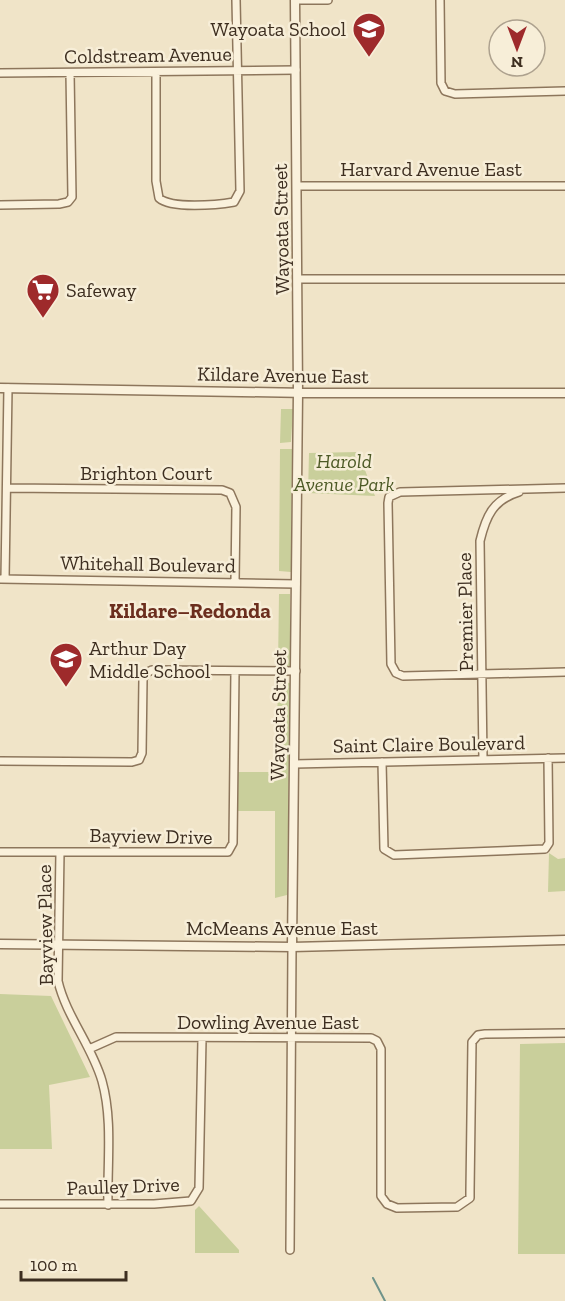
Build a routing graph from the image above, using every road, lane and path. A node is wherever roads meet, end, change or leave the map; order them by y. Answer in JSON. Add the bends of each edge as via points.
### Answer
{"nodes":[{"id":1,"x":236,"y":0,"type":"edge"},
{"id":2,"x":295,"y":0,"type":"edge"},
{"id":3,"x":328,"y":0,"type":"edge"},
{"id":4,"x":440,"y":0,"type":"edge"},
{"id":5,"x":296,"y":70,"type":"junction"},
{"id":6,"x":237,"y":71,"type":"junction"},
{"id":7,"x":156,"y":72,"type":"junction"},
{"id":8,"x":0,"y":73,"type":"edge"},
{"id":9,"x":70,"y":73,"type":"junction"},
{"id":10,"x":565,"y":91,"type":"edge"},
{"id":11,"x":297,"y":186,"type":"junction"},
{"id":12,"x":565,"y":186,"type":"edge"},
{"id":13,"x":0,"y":205,"type":"edge"},
{"id":14,"x":298,"y":279,"type":"junction"},
{"id":15,"x":565,"y":279,"type":"edge"},
{"id":16,"x":4,"y":388,"type":"edge"},
{"id":17,"x":298,"y":393,"type":"junction"},
{"id":18,"x":565,"y":393,"type":"edge"},
{"id":19,"x":7,"y":488,"type":"junction"},
{"id":20,"x":565,"y":488,"type":"edge"},
{"id":21,"x":528,"y":489,"type":"junction"},
{"id":22,"x":3,"y":579,"type":"edge"},
{"id":23,"x":235,"y":582,"type":"junction"},
{"id":24,"x":296,"y":584,"type":"junction"},
{"id":25,"x":235,"y":671,"type":"junction"},
{"id":26,"x":296,"y":672,"type":"junction"},
{"id":27,"x":565,"y":672,"type":"edge"},
{"id":28,"x":482,"y":674,"type":"junction"},
{"id":29,"x":548,"y":758,"type":"junction"},
{"id":30,"x":565,"y":758,"type":"edge"},
{"id":31,"x":483,"y":759,"type":"junction"},
{"id":32,"x":0,"y":761,"type":"edge"},
{"id":33,"x":381,"y":762,"type":"junction"},
{"id":34,"x":294,"y":764,"type":"junction"},
{"id":35,"x":0,"y":852,"type":"edge"},
{"id":36,"x":60,"y":852,"type":"junction"},
{"id":37,"x":565,"y":940,"type":"edge"},
{"id":38,"x":0,"y":944,"type":"edge"},
{"id":39,"x":60,"y":944,"type":"junction"},
{"id":40,"x":292,"y":947,"type":"junction"},
{"id":41,"x":565,"y":1033,"type":"edge"},
{"id":42,"x":202,"y":1039,"type":"junction"},
{"id":43,"x":291,"y":1039,"type":"junction"},
{"id":44,"x":89,"y":1049,"type":"junction"},
{"id":45,"x":0,"y":1204,"type":"edge"},
{"id":46,"x":108,"y":1205,"type":"junction"},
{"id":47,"x":290,"y":1250,"type":"dead end"}],
"edges":[{"from":1,"to":6,"type":"street"},
{"from":2,"to":3,"type":"street"},
{"from":2,"to":5,"type":"street","name":"Wayoata Street"},
{"from":4,"to":10,"type":"street","via":[[441,83],[445,91]]},
{"from":5,"to":6,"type":"street","name":"Coldstream Avenue"},
{"from":5,"to":11,"type":"street","name":"Wayoata Street"},
{"from":6,"to":7,"type":"street","name":"Coldstream Avenue"},
{"from":6,"to":7,"type":"street","via":[[240,191],[234,202],[222,204],[171,204],[159,198]]},
{"from":7,"to":9,"type":"street","name":"Coldstream Avenue"},
{"from":8,"to":9,"type":"street","name":"Coldstream Avenue"},
{"from":9,"to":13,"type":"street","via":[[72,197],[59,204]]},
{"from":11,"to":12,"type":"street","name":"Harvard Avenue East"},
{"from":11,"to":14,"type":"street","name":"Wayoata Street"},
{"from":14,"to":15,"type":"street"},
{"from":14,"to":17,"type":"street","name":"Wayoata Street"},
{"from":16,"to":17,"type":"street","name":"Kildare Avenue East"},
{"from":16,"to":19,"type":"street"},
{"from":17,"to":18,"type":"street","name":"Kildare Avenue East"},
{"from":17,"to":24,"type":"street","name":"Wayoata Street"},
{"from":19,"to":22,"type":"street"},
{"from":19,"to":23,"type":"street","name":"Brighton Court","via":[[222,489],[230,493],[236,507]]},
{"from":20,"to":21,"type":"street"},
{"from":21,"to":28,"type":"street","name":"Premier Place","via":[[493,505],[485,520],[480,541]]},
{"from":21,"to":28,"type":"street","via":[[400,492],[389,497],[392,666],[403,676]]},
{"from":22,"to":23,"type":"street","name":"Whitehall Boulevard"},
{"from":23,"to":24,"type":"street","name":"Whitehall Boulevard"},
{"from":24,"to":26,"type":"street","name":"Wayoata Street"},
{"from":25,"to":26,"type":"street"},
{"from":25,"to":32,"type":"street","via":[[146,673],[139,760]]},
{"from":25,"to":36,"type":"street","name":"Bayview Drive","via":[[233,843],[228,852]]},
{"from":26,"to":34,"type":"street","name":"Wayoata Street"},
{"from":27,"to":28,"type":"street"},
{"from":28,"to":31,"type":"street","name":"Premier Place"},
{"from":29,"to":30,"type":"street","name":"Saint Claire Boulevard"},
{"from":29,"to":31,"type":"street","name":"Saint Claire Boulevard"},
{"from":29,"to":33,"type":"street","via":[[549,843],[545,849],[394,855],[384,849]]},
{"from":31,"to":33,"type":"street","name":"Saint Claire Boulevard"},
{"from":33,"to":34,"type":"street","name":"Saint Claire Boulevard"},
{"from":34,"to":40,"type":"street","name":"Wayoata Street"},
{"from":35,"to":36,"type":"street","name":"Bayview Drive"},
{"from":36,"to":39,"type":"street","name":"Bayview Place"},
{"from":37,"to":40,"type":"street","name":"McMeans Avenue East"},
{"from":38,"to":39,"type":"street","name":"McMeans Avenue East"},
{"from":39,"to":40,"type":"street","name":"McMeans Avenue East"},
{"from":39,"to":44,"type":"street","name":"Bayview Place","via":[[61,992]]},
{"from":40,"to":43,"type":"street","name":"Wayoata Street"},
{"from":41,"to":43,"type":"street","name":"Dowling Avenue East","via":[[485,1034],[472,1042],[470,1198],[457,1207],[391,1207],[381,1196],[381,1049],[377,1041]]},
{"from":42,"to":43,"type":"street","name":"Dowling Avenue East"},
{"from":42,"to":44,"type":"street","name":"Dowling Avenue East","via":[[116,1037]]},
{"from":42,"to":46,"type":"street","name":"Paulley Drive","via":[[199,1188],[195,1197],[183,1203]]},
{"from":43,"to":47,"type":"street","name":"Wayoata Street"},
{"from":44,"to":46,"type":"street","name":"Bayview Place","via":[[107,1107]]},
{"from":45,"to":46,"type":"street","name":"Paulley Drive"}]}
